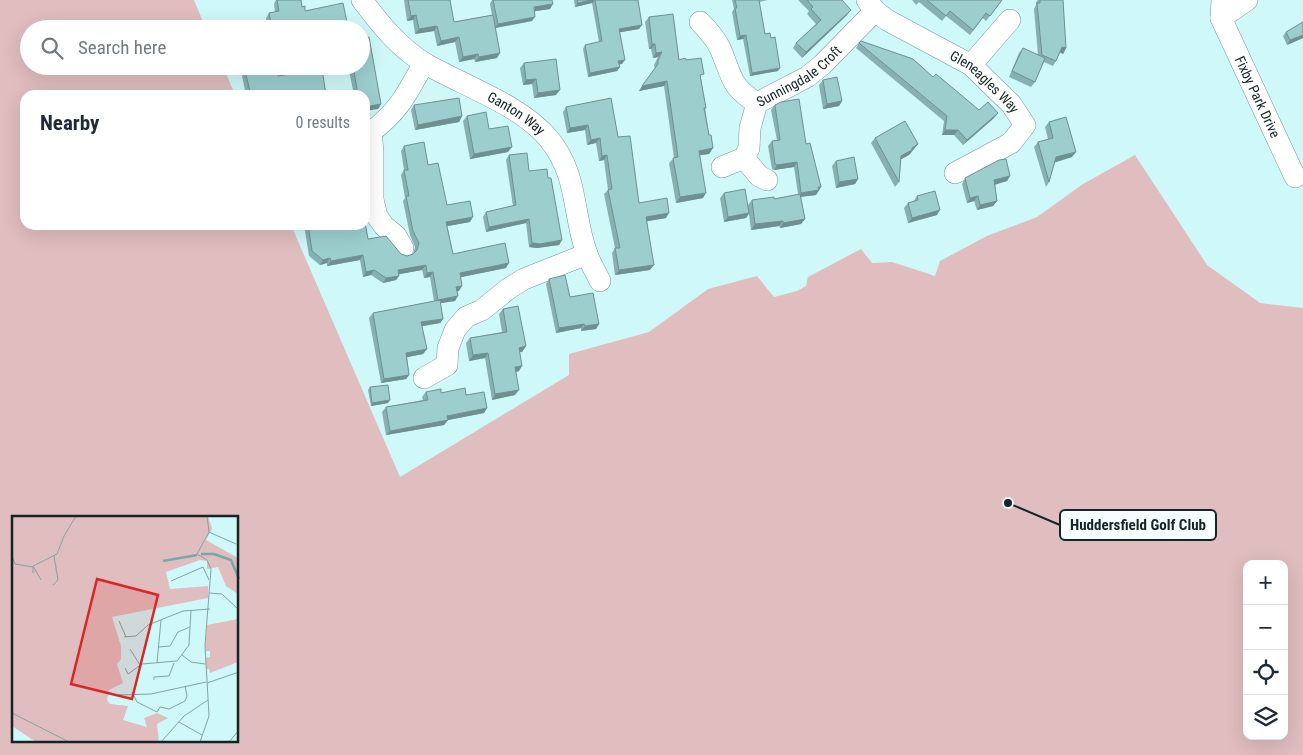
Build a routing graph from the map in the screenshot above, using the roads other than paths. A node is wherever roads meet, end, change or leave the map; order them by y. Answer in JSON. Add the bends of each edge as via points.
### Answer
{"nodes":[{"id":1,"x":362,"y":0,"type":"edge"},
{"id":2,"x":1246,"y":0,"type":"edge"},
{"id":3,"x":871,"y":6,"type":"edge"},
{"id":4,"x":1221,"y":9,"type":"edge"},
{"id":5,"x":1010,"y":20,"type":"dead end"},
{"id":6,"x":700,"y":22,"type":"dead end"},
{"id":7,"x":424,"y":63,"type":"junction"},
{"id":8,"x":971,"y":65,"type":"junction"},
{"id":9,"x":757,"y":103,"type":"junction"},
{"id":10,"x":370,"y":130,"type":"edge"},
{"id":11,"x":370,"y":138,"type":"edge"},
{"id":12,"x":744,"y":158,"type":"junction"},
{"id":13,"x":722,"y":167,"type":"dead end"},
{"id":14,"x":955,"y":173,"type":"dead end"},
{"id":15,"x":1295,"y":177,"type":"dead end"},
{"id":16,"x":766,"y":180,"type":"dead end"},
{"id":17,"x":370,"y":194,"type":"edge"},
{"id":18,"x":370,"y":206,"type":"edge"},
{"id":19,"x":403,"y":248,"type":"dead end"},
{"id":20,"x":587,"y":254,"type":"junction"},
{"id":21,"x":600,"y":281,"type":"dead end"},
{"id":22,"x":424,"y":378,"type":"dead end"}],
"edges":[{"from":1,"to":7,"type":"street","name":"Ganton Way","via":[[388,34]]},
{"from":2,"to":4,"type":"street"},
{"from":3,"to":8,"type":"street","name":"Gleneagles Way","via":[[887,20]]},
{"from":3,"to":9,"type":"street","name":"Sunningdale Croft","via":[[822,65],[807,77]]},
{"from":4,"to":15,"type":"street","name":"Fixby Park Drive"},
{"from":5,"to":8,"type":"street"},
{"from":6,"to":9,"type":"street","via":[[720,48],[727,70],[741,94]]},
{"from":7,"to":10,"type":"street","via":[[400,106]]},
{"from":7,"to":20,"type":"street","name":"Ganton Way","via":[[494,99],[536,126],[548,138],[568,170]]},
{"from":8,"to":14,"type":"street","name":"Gleneagles Way","via":[[1011,104],[1025,125],[1011,143]]},
{"from":9,"to":12,"type":"street","name":"Sunningdale Croft"},
{"from":11,"to":17,"type":"street","via":[[374,152]]},
{"from":12,"to":13,"type":"street"},
{"from":12,"to":16,"type":"street"},
{"from":18,"to":19,"type":"street"},
{"from":20,"to":21,"type":"street","name":"Ganton Way"},
{"from":20,"to":22,"type":"street","via":[[524,279],[482,310],[466,317],[455,330],[448,348],[454,370]]}]}
